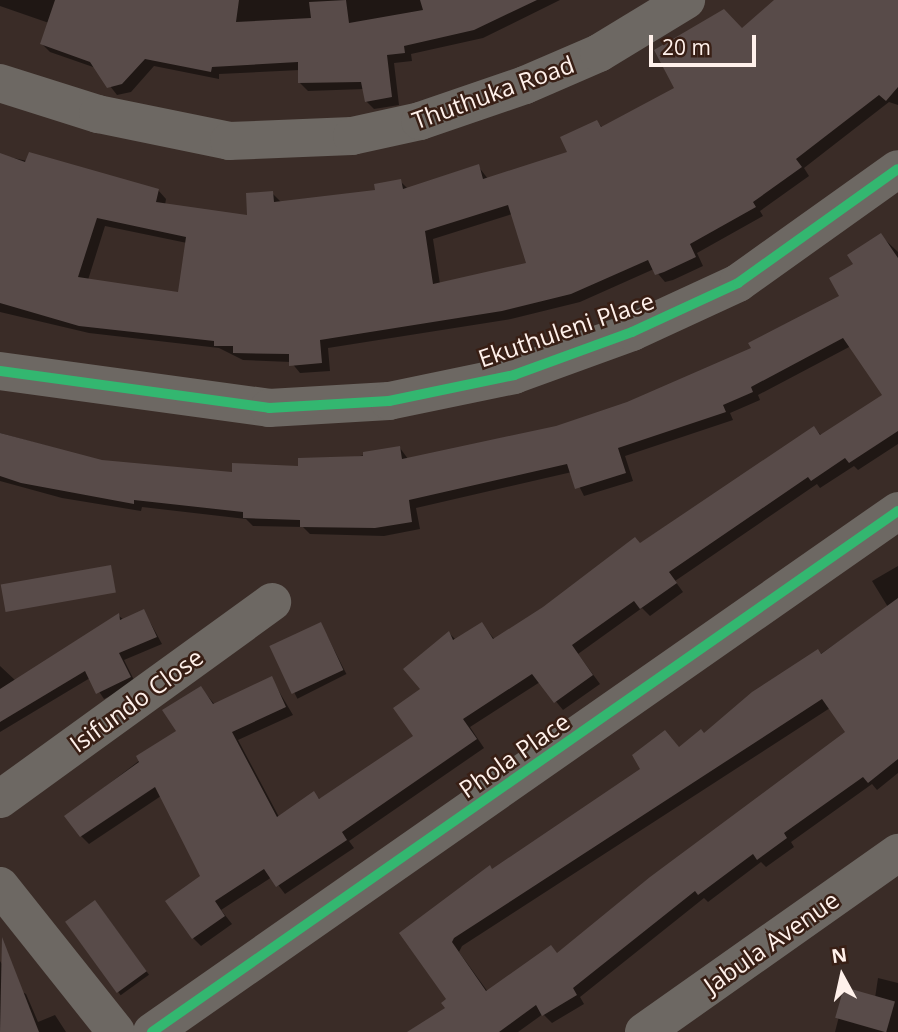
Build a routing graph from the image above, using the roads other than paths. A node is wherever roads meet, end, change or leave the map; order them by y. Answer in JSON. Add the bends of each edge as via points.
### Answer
{"nodes":[{"id":1,"x":686,"y":0,"type":"edge"},
{"id":2,"x":0,"y":83,"type":"edge"},
{"id":3,"x":898,"y":169,"type":"edge"},
{"id":4,"x":0,"y":371,"type":"edge"},
{"id":5,"x":898,"y":511,"type":"edge"},
{"id":6,"x":272,"y":602,"type":"dead end"},
{"id":7,"x":0,"y":799,"type":"edge"},
{"id":8,"x":898,"y":853,"type":"edge"},
{"id":9,"x":0,"y":886,"type":"edge"},
{"id":10,"x":116,"y":1032,"type":"edge"},
{"id":11,"x":152,"y":1032,"type":"edge"},
{"id":12,"x":644,"y":1032,"type":"edge"}],
"edges":[{"from":1,"to":2,"type":"street","name":"Thuthuka Road","via":[[599,53],[525,85],[420,121],[352,136],[229,141],[98,114]]},
{"from":3,"to":4,"type":"street","name":"Ekuthuleni Place","via":[[738,283],[632,332],[514,375],[389,401],[269,408]]},
{"from":5,"to":11,"type":"street","name":"Phola Place"},
{"from":6,"to":7,"type":"street","name":"Isifundo Close"},
{"from":8,"to":12,"type":"street","name":"Jabula Avenue"},
{"from":9,"to":10,"type":"street"}]}
